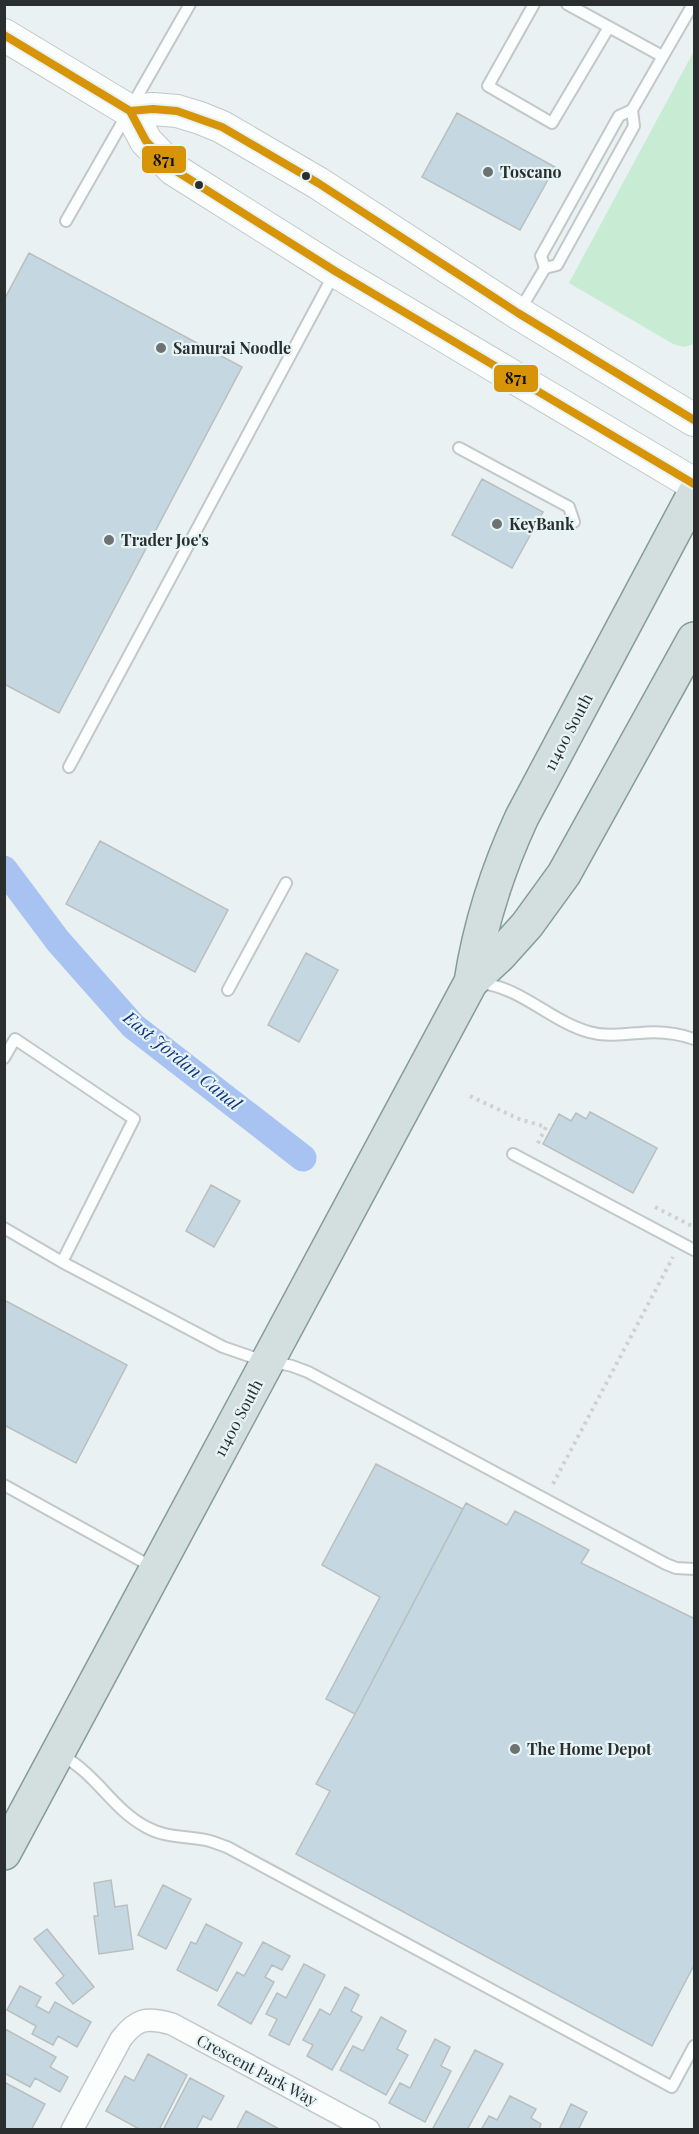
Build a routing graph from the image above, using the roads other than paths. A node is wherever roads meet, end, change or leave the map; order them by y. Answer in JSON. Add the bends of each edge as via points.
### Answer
{"nodes":[{"id":1,"x":190,"y":4,"type":"edge"},
{"id":2,"x":534,"y":4,"type":"edge"},
{"id":3,"x":567,"y":4,"type":"edge"},
{"id":4,"x":693,"y":4,"type":"edge"},
{"id":5,"x":609,"y":27,"type":"junction"},
{"id":6,"x":4,"y":35,"type":"edge"},
{"id":7,"x":662,"y":56,"type":"junction"},
{"id":8,"x":632,"y":110,"type":"junction"},
{"id":9,"x":130,"y":111,"type":"junction"},
{"id":10,"x":66,"y":221,"type":"dead end"},
{"id":11,"x":545,"y":268,"type":"junction"},
{"id":12,"x":335,"y":271,"type":"junction"},
{"id":13,"x":518,"y":313,"type":"junction"},
{"id":14,"x":694,"y":420,"type":"edge"},
{"id":15,"x":459,"y":448,"type":"dead end"},
{"id":16,"x":694,"y":484,"type":"edge"},
{"id":17,"x":694,"y":494,"type":"edge"},
{"id":18,"x":574,"y":522,"type":"dead end"},
{"id":19,"x":694,"y":639,"type":"edge"},
{"id":20,"x":69,"y":767,"type":"dead end"},
{"id":21,"x":286,"y":883,"type":"dead end"},
{"id":22,"x":471,"y":982,"type":"junction"},
{"id":23,"x":228,"y":990,"type":"dead end"},
{"id":24,"x":694,"y":1039,"type":"edge"},
{"id":25,"x":4,"y":1058,"type":"edge"},
{"id":26,"x":513,"y":1154,"type":"dead end"},
{"id":27,"x":4,"y":1228,"type":"edge"},
{"id":28,"x":694,"y":1250,"type":"edge"},
{"id":29,"x":62,"y":1262,"type":"junction"},
{"id":30,"x":269,"y":1360,"type":"junction"},
{"id":31,"x":4,"y":1485,"type":"edge"},
{"id":32,"x":694,"y":1569,"type":"edge"},
{"id":33,"x":157,"y":1570,"type":"junction"},
{"id":34,"x":58,"y":1753,"type":"junction"},
{"id":35,"x":4,"y":1853,"type":"edge"},
{"id":36,"x":694,"y":2046,"type":"edge"},
{"id":37,"x":72,"y":2130,"type":"edge"},
{"id":38,"x":369,"y":2130,"type":"edge"}],
"edges":[{"from":1,"to":9,"type":"lane"},
{"from":2,"to":5,"type":"lane","via":[[488,86],[552,123]]},
{"from":3,"to":5,"type":"lane"},
{"from":4,"to":7,"type":"lane"},
{"from":5,"to":7,"type":"lane"},
{"from":6,"to":9,"type":"main road"},
{"from":7,"to":8,"type":"lane"},
{"from":8,"to":11,"type":"lane","via":[[619,116],[546,246],[541,256]]},
{"from":8,"to":11,"type":"lane","via":[[634,126],[557,265]]},
{"from":9,"to":10,"type":"lane"},
{"from":9,"to":12,"type":"main road","via":[[146,141],[173,169]]},
{"from":9,"to":13,"type":"main road","via":[[177,111],[222,127],[318,183]]},
{"from":11,"to":13,"type":"lane"},
{"from":12,"to":16,"type":"main road"},
{"from":12,"to":20,"type":"lane"},
{"from":13,"to":14,"type":"main road"},
{"from":15,"to":18,"type":"lane","via":[[569,507]]},
{"from":17,"to":22,"type":"main road","name":"11400 South","via":[[510,842],[484,916]]},
{"from":19,"to":22,"type":"main road","name":"11400 South","via":[[564,874],[527,925]]},
{"from":21,"to":23,"type":"lane"},
{"from":22,"to":24,"type":"lane","via":[[509,991],[591,1033],[619,1036],[655,1032]]},
{"from":22,"to":30,"type":"main road","name":"11400 South"},
{"from":25,"to":29,"type":"lane","via":[[15,1039],[134,1119]]},
{"from":26,"to":28,"type":"lane"},
{"from":27,"to":29,"type":"lane"},
{"from":29,"to":30,"type":"lane","via":[[215,1344]]},
{"from":30,"to":32,"type":"lane","via":[[308,1372],[676,1568]]},
{"from":30,"to":33,"type":"main road","name":"11400 South"},
{"from":31,"to":33,"type":"lane"},
{"from":33,"to":34,"type":"main road","name":"11400 South"},
{"from":34,"to":35,"type":"main road","name":"11400 South"},
{"from":34,"to":36,"type":"lane","via":[[86,1771],[117,1806],[145,1827],[158,1834],[202,1839],[227,1847],[672,2087]]},
{"from":37,"to":38,"type":"street","name":"Crescent Park Way","via":[[121,2039],[141,2020],[172,2024]]}]}
